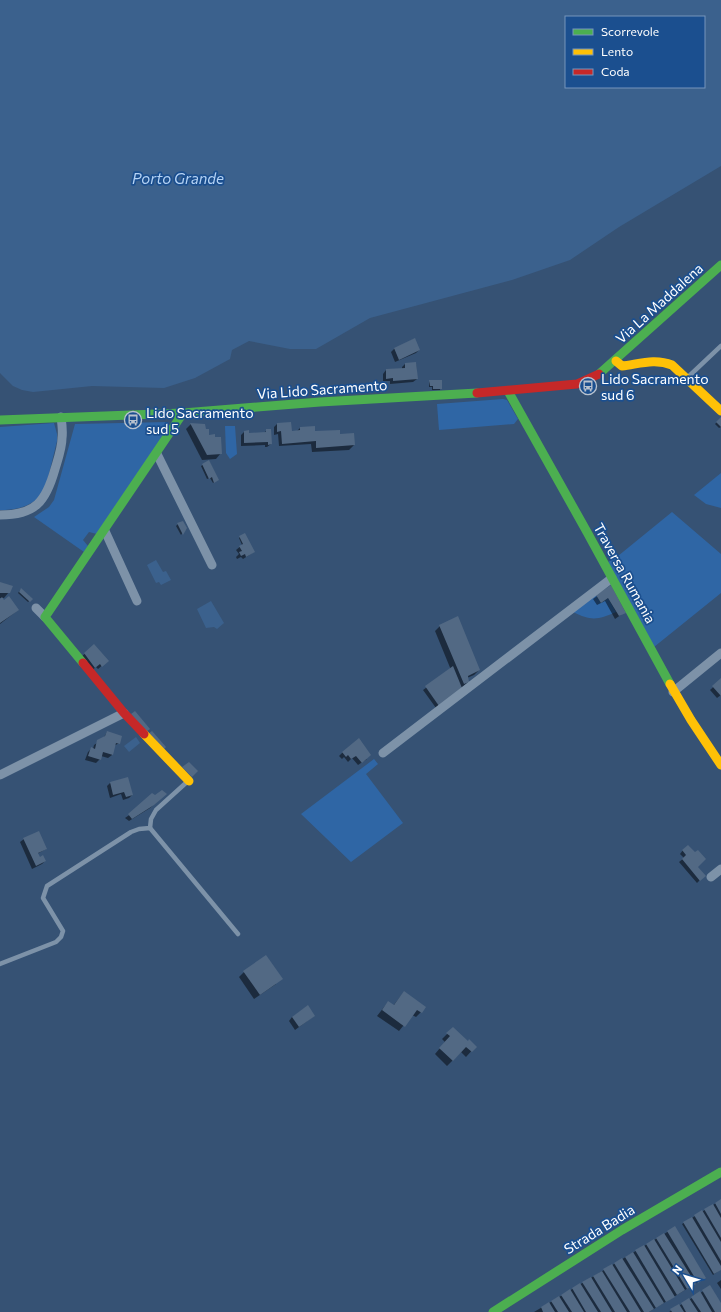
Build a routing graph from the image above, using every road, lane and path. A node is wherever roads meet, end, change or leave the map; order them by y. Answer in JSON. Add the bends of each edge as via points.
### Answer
{"nodes":[{"id":1,"x":721,"y":265,"type":"edge"},
{"id":2,"x":721,"y":346,"type":"edge"},
{"id":3,"x":616,"y":361,"type":"junction"},
{"id":4,"x":687,"y":378,"type":"junction"},
{"id":5,"x":508,"y":391,"type":"junction"},
{"id":6,"x":721,"y":411,"type":"edge"},
{"id":7,"x":183,"y":413,"type":"junction"},
{"id":8,"x":62,"y":417,"type":"junction"},
{"id":9,"x":0,"y":420,"type":"edge"},
{"id":10,"x":157,"y":454,"type":"junction"},
{"id":11,"x":0,"y":516,"type":"edge"},
{"id":12,"x":105,"y":531,"type":"junction"},
{"id":13,"x":212,"y":565,"type":"dead end"},
{"id":14,"x":612,"y":578,"type":"junction"},
{"id":15,"x":138,"y":601,"type":"dead end"},
{"id":16,"x":36,"y":608,"type":"dead end"},
{"id":17,"x":45,"y":617,"type":"junction"},
{"id":18,"x":721,"y":653,"type":"edge"},
{"id":19,"x":673,"y":692,"type":"junction"},
{"id":20,"x":124,"y":713,"type":"junction"},
{"id":21,"x":384,"y":753,"type":"dead end"},
{"id":22,"x":721,"y":765,"type":"edge"},
{"id":23,"x":0,"y":775,"type":"edge"},
{"id":24,"x":189,"y":781,"type":"joint"},
{"id":25,"x":150,"y":828,"type":"junction"},
{"id":26,"x":721,"y":870,"type":"edge"},
{"id":27,"x":711,"y":877,"type":"dead end"},
{"id":28,"x":238,"y":934,"type":"dead end"},
{"id":29,"x":0,"y":964,"type":"edge"},
{"id":30,"x":721,"y":1172,"type":"edge"},
{"id":31,"x":493,"y":1312,"type":"edge"}],
"edges":[{"from":1,"to":3,"type":"street","name":"Via La Maddalena"},
{"from":2,"to":4,"type":"lane"},
{"from":3,"to":4,"type":"street","via":[[622,366],[666,362]]},
{"from":3,"to":5,"type":"street","name":"Via Lido Sacramento","via":[[602,373],[577,384]]},
{"from":4,"to":6,"type":"street"},
{"from":5,"to":7,"type":"street","name":"Via Lido Sacramento"},
{"from":5,"to":14,"type":"street","name":"Traversa Rumania"},
{"from":7,"to":8,"type":"street","name":"Via Lido Sacramento"},
{"from":7,"to":10,"type":"street"},
{"from":8,"to":9,"type":"street","name":"Via Lido Sacramento"},
{"from":8,"to":11,"type":"street","via":[[62,439],[46,495],[21,514]]},
{"from":10,"to":12,"type":"street"},
{"from":10,"to":13,"type":"street"},
{"from":12,"to":15,"type":"street"},
{"from":12,"to":17,"type":"street"},
{"from":14,"to":19,"type":"street","name":"Traversa Rumania"},
{"from":14,"to":21,"type":"street"},
{"from":16,"to":17,"type":"street"},
{"from":17,"to":20,"type":"street"},
{"from":18,"to":19,"type":"street"},
{"from":19,"to":22,"type":"street","name":"Traversa Rumania"},
{"from":20,"to":23,"type":"street"},
{"from":20,"to":24,"type":"street"},
{"from":24,"to":25,"type":"lane","via":[[156,810]]},
{"from":25,"to":28,"type":"lane"},
{"from":25,"to":29,"type":"lane","via":[[139,828],[131,832],[47,886],[43,898],[63,931],[61,937],[56,942]]},
{"from":26,"to":27,"type":"street"},
{"from":30,"to":31,"type":"street","name":"Strada Badia","via":[[622,1230]]}]}
